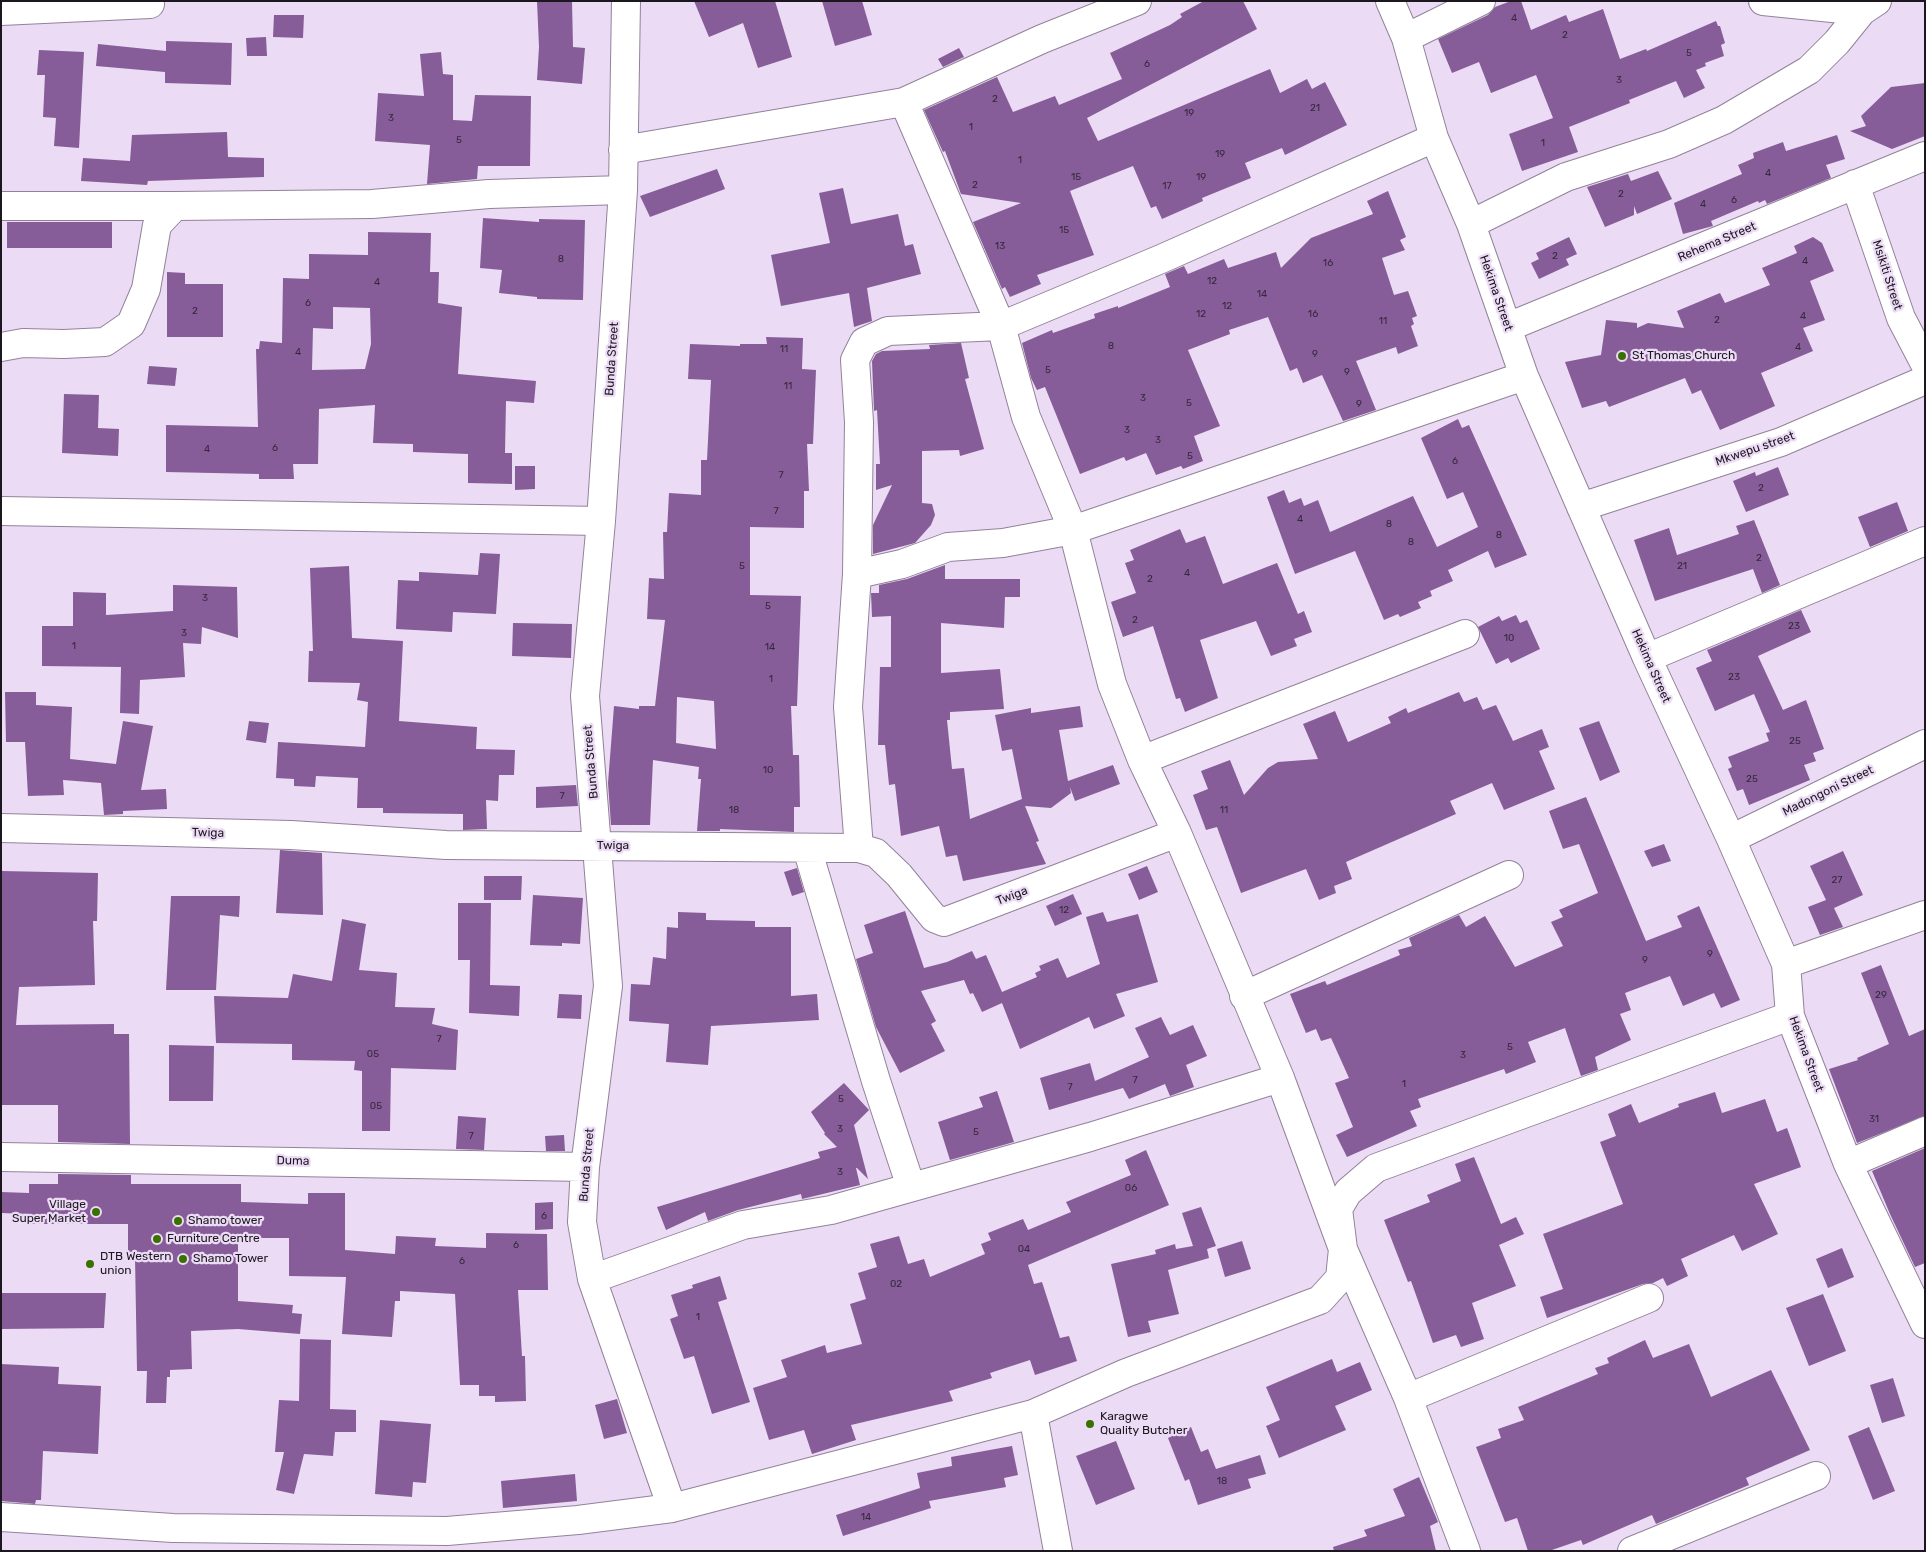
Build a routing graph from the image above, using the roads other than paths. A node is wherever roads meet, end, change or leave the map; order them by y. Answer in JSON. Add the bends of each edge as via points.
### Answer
{"nodes":[{"id":1,"x":626,"y":1,"type":"edge"},
{"id":2,"x":1137,"y":1,"type":"edge"},
{"id":3,"x":1390,"y":1,"type":"edge"},
{"id":4,"x":1481,"y":1,"type":"edge"},
{"id":5,"x":1763,"y":1,"type":"edge"},
{"id":6,"x":150,"y":4,"type":"dead end"},
{"id":7,"x":1870,"y":6,"type":"edge"},
{"id":8,"x":1,"y":11,"type":"edge"},
{"id":9,"x":1406,"y":38,"type":"junction"},
{"id":10,"x":904,"y":102,"type":"junction"},
{"id":11,"x":1434,"y":138,"type":"junction"},
{"id":12,"x":623,"y":150,"type":"junction"},
{"id":13,"x":1925,"y":156,"type":"edge"},
{"id":14,"x":1854,"y":184,"type":"junction"},
{"id":15,"x":623,"y":190,"type":"junction"},
{"id":16,"x":1,"y":206,"type":"edge"},
{"id":17,"x":175,"y":206,"type":"junction"},
{"id":18,"x":1472,"y":224,"type":"junction"},
{"id":19,"x":1001,"y":326,"type":"junction"},
{"id":20,"x":1508,"y":327,"type":"junction"},
{"id":21,"x":1,"y":346,"type":"edge"},
{"id":22,"x":1925,"y":364,"type":"edge"},
{"id":23,"x":1524,"y":376,"type":"junction"},
{"id":24,"x":1925,"y":380,"type":"edge"},
{"id":25,"x":1581,"y":506,"type":"junction"},
{"id":26,"x":1,"y":511,"type":"edge"},
{"id":27,"x":601,"y":522,"type":"junction"},
{"id":28,"x":1073,"y":530,"type":"junction"},
{"id":29,"x":1925,"y":541,"type":"edge"},
{"id":30,"x":858,"y":574,"type":"junction"},
{"id":31,"x":1465,"y":634,"type":"dead end"},
{"id":32,"x":1647,"y":658,"type":"junction"},
{"id":33,"x":1925,"y":744,"type":"edge"},
{"id":34,"x":1142,"y":760,"type":"junction"},
{"id":35,"x":1,"y":828,"type":"edge"},
{"id":36,"x":1178,"y":833,"type":"junction"},
{"id":37,"x":1731,"y":839,"type":"junction"},
{"id":38,"x":598,"y":846,"type":"junction"},
{"id":39,"x":807,"y":848,"type":"junction"},
{"id":40,"x":859,"y":848,"type":"junction"},
{"id":41,"x":1509,"y":875,"type":"dead end"},
{"id":42,"x":1925,"y":915,"type":"edge"},
{"id":43,"x":1786,"y":964,"type":"junction"},
{"id":44,"x":1244,"y":996,"type":"junction"},
{"id":45,"x":1790,"y":1016,"type":"junction"},
{"id":46,"x":1280,"y":1078,"type":"junction"},
{"id":47,"x":1925,"y":1132,"type":"edge"},
{"id":48,"x":1,"y":1157,"type":"edge"},
{"id":49,"x":1848,"y":1164,"type":"junction"},
{"id":50,"x":585,"y":1168,"type":"junction"},
{"id":51,"x":911,"y":1187,"type":"junction"},
{"id":52,"x":1343,"y":1249,"type":"junction"},
{"id":53,"x":592,"y":1280,"type":"junction"},
{"id":54,"x":1649,"y":1298,"type":"dead end"},
{"id":55,"x":1925,"y":1324,"type":"edge"},
{"id":56,"x":1408,"y":1398,"type":"junction"},
{"id":57,"x":1034,"y":1414,"type":"junction"},
{"id":58,"x":1816,"y":1476,"type":"dead end"},
{"id":59,"x":672,"y":1508,"type":"junction"},
{"id":60,"x":1,"y":1517,"type":"edge"},
{"id":61,"x":1058,"y":1551,"type":"edge"},
{"id":62,"x":1466,"y":1551,"type":"edge"},
{"id":63,"x":1632,"y":1551,"type":"edge"}],
"edges":[{"from":1,"to":12,"type":"street","name":"Bunda Street"},
{"from":2,"to":10,"type":"street","via":[[1042,39]]},
{"from":3,"to":9,"type":"street","name":"Hekima Street"},
{"from":4,"to":9,"type":"street"},
{"from":5,"to":7,"type":"street"},
{"from":6,"to":8,"type":"street"},
{"from":7,"to":18,"type":"street","via":[[1809,70],[1724,120],[1669,144],[1566,177]]},
{"from":9,"to":11,"type":"street","name":"Hekima Street"},
{"from":10,"to":12,"type":"street"},
{"from":10,"to":19,"type":"street"},
{"from":11,"to":18,"type":"street","name":"Hekima Street"},
{"from":11,"to":19,"type":"street"},
{"from":12,"to":15,"type":"street","name":"Bunda Street"},
{"from":13,"to":14,"type":"street","name":"Rehema Street"},
{"from":14,"to":20,"type":"street","name":"Rehema Street"},
{"from":14,"to":22,"type":"street","name":"Msikiti Street","via":[[1901,318]]},
{"from":15,"to":17,"type":"street","via":[[489,194],[372,204]]},
{"from":15,"to":27,"type":"street","name":"Bunda Street"},
{"from":16,"to":17,"type":"street"},
{"from":17,"to":21,"type":"street","via":[[157,225],[146,289],[131,324],[104,342]]},
{"from":18,"to":20,"type":"street","name":"Hekima Street"},
{"from":19,"to":28,"type":"street","via":[[1026,417]]},
{"from":19,"to":30,"type":"street","via":[[888,331],[864,342],[855,360],[859,422]]},
{"from":20,"to":23,"type":"street","name":"Hekima Street"},
{"from":23,"to":25,"type":"street","name":"Hekima Street"},
{"from":23,"to":28,"type":"street"},
{"from":24,"to":25,"type":"street","name":"Mkwepu street","via":[[1781,442]]},
{"from":25,"to":32,"type":"street","name":"Hekima Street"},
{"from":26,"to":27,"type":"street"},
{"from":27,"to":38,"type":"street","name":"Bunda Street","via":[[585,696]]},
{"from":28,"to":30,"type":"street","via":[[1003,543],[948,547],[902,564]]},
{"from":28,"to":34,"type":"street","via":[[1112,684]]},
{"from":29,"to":32,"type":"street"},
{"from":30,"to":40,"type":"street","via":[[848,707]]},
{"from":31,"to":34,"type":"street"},
{"from":32,"to":37,"type":"street","name":"Hekima Street"},
{"from":33,"to":37,"type":"street","name":"Madongoni Street"},
{"from":34,"to":36,"type":"street"},
{"from":35,"to":38,"type":"street","name":"Twiga","via":[[291,835],[446,845]]},
{"from":36,"to":40,"type":"street","name":"Twiga","via":[[944,922],[934,918],[899,875],[876,853]]},
{"from":36,"to":44,"type":"street"},
{"from":37,"to":43,"type":"street","name":"Hekima Street"},
{"from":38,"to":39,"type":"street","name":"Twiga"},
{"from":38,"to":50,"type":"street","name":"Bunda Street","via":[[608,986]]},
{"from":39,"to":40,"type":"street","name":"Twiga"},
{"from":39,"to":51,"type":"street"},
{"from":41,"to":44,"type":"street"},
{"from":42,"to":43,"type":"street"},
{"from":43,"to":45,"type":"street","name":"Hekima Street"},
{"from":44,"to":46,"type":"street"},
{"from":45,"to":49,"type":"street","name":"Hekima Street"},
{"from":45,"to":52,"type":"street","via":[[1376,1168],[1348,1192],[1338,1208]]},
{"from":46,"to":51,"type":"street","via":[[1090,1137]]},
{"from":46,"to":52,"type":"street"},
{"from":47,"to":49,"type":"street"},
{"from":48,"to":50,"type":"street","name":"Duma"},
{"from":49,"to":55,"type":"street","name":"Hekima Street"},
{"from":50,"to":53,"type":"street","name":"Bunda Street","via":[[582,1222]]},
{"from":51,"to":53,"type":"street","via":[[831,1210],[743,1225]]},
{"from":52,"to":56,"type":"street"},
{"from":52,"to":57,"type":"street","via":[[1340,1278],[1320,1300],[1126,1373]]},
{"from":53,"to":59,"type":"street","name":"Bunda Street"},
{"from":54,"to":56,"type":"street"},
{"from":56,"to":62,"type":"street"},
{"from":57,"to":59,"type":"street"},
{"from":57,"to":61,"type":"street"},
{"from":58,"to":63,"type":"street"},
{"from":59,"to":60,"type":"street","via":[[447,1531],[173,1528]]}]}
